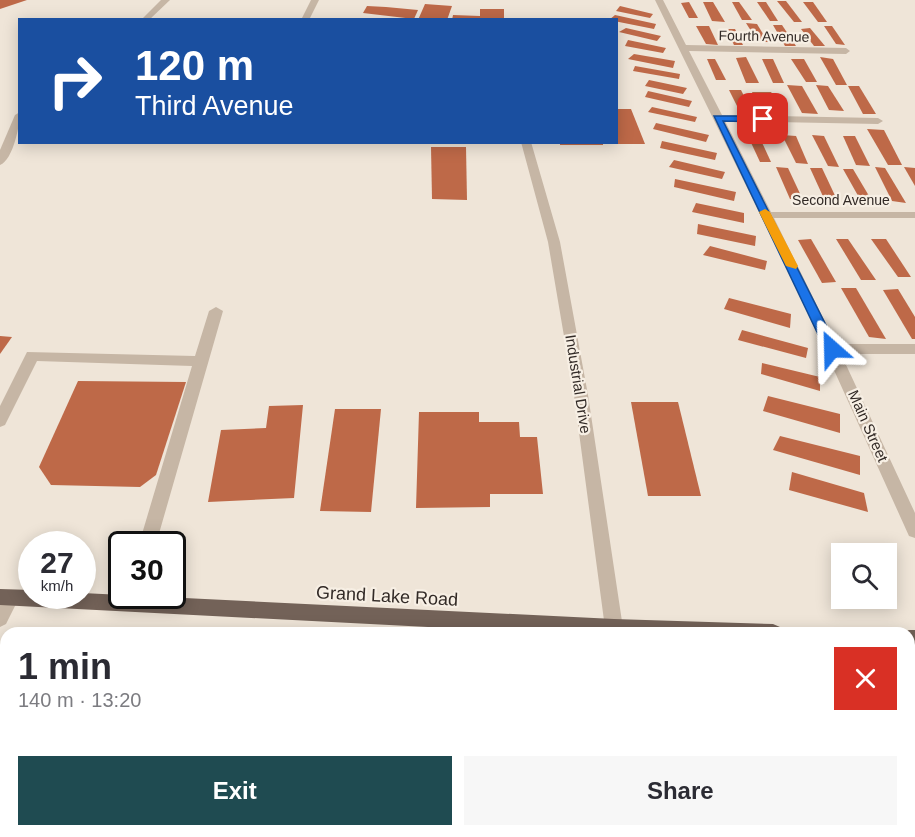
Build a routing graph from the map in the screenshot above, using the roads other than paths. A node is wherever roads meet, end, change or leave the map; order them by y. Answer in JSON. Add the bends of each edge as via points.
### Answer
{"nodes":[{"id":1,"x":166,"y":0,"type":"edge"},
{"id":2,"x":315,"y":0,"type":"edge"},
{"id":3,"x":659,"y":0,"type":"edge"},
{"id":4,"x":146,"y":18,"type":"edge"},
{"id":5,"x":306,"y":18,"type":"edge"},
{"id":6,"x":681,"y":48,"type":"junction"},
{"id":7,"x":846,"y":51,"type":"dead end"},
{"id":8,"x":717,"y":118,"type":"junction"},
{"id":9,"x":18,"y":120,"type":"edge"},
{"id":10,"x":878,"y":121,"type":"dead end"},
{"id":11,"x":527,"y":144,"type":"edge"},
{"id":12,"x":0,"y":162,"type":"edge"},
{"id":13,"x":766,"y":215,"type":"junction"},
{"id":14,"x":915,"y":215,"type":"edge"},
{"id":15,"x":216,"y":311,"type":"dead end"},
{"id":16,"x":832,"y":349,"type":"junction"},
{"id":17,"x":915,"y":349,"type":"edge"},
{"id":18,"x":200,"y":361,"type":"junction"},
{"id":19,"x":0,"y":421,"type":"edge"},
{"id":20,"x":151,"y":531,"type":"edge"},
{"id":21,"x":915,"y":531,"type":"edge"},
{"id":22,"x":5,"y":598,"type":"edge"},
{"id":23,"x":108,"y":600,"type":"edge"},
{"id":24,"x":186,"y":603,"type":"edge"},
{"id":25,"x":0,"y":618,"type":"edge"},
{"id":26,"x":597,"y":627,"type":"edge"},
{"id":27,"x":614,"y":627,"type":"edge"}],
"edges":[{"from":1,"to":4,"type":"street"},
{"from":2,"to":5,"type":"street"},
{"from":3,"to":6,"type":"street","name":"Main Street"},
{"from":6,"to":7,"type":"street","name":"Fourth Avenue"},
{"from":6,"to":8,"type":"street","name":"Main Street"},
{"from":8,"to":10,"type":"street"},
{"from":8,"to":13,"type":"street","name":"Main Street"},
{"from":9,"to":12,"type":"street"},
{"from":11,"to":27,"type":"street","name":"Industrial Drive","via":[[556,254],[581,395]]},
{"from":13,"to":14,"type":"street","name":"Second Avenue"},
{"from":13,"to":16,"type":"street","name":"Main Street"},
{"from":15,"to":18,"type":"street"},
{"from":16,"to":17,"type":"street"},
{"from":16,"to":21,"type":"street","name":"Main Street"},
{"from":18,"to":19,"type":"street","via":[[32,356]]},
{"from":18,"to":20,"type":"street"},
{"from":22,"to":23,"type":"main road","name":"Grand Lake Road"},
{"from":22,"to":25,"type":"street"},
{"from":24,"to":26,"type":"main road","name":"Grand Lake Road"}]}
